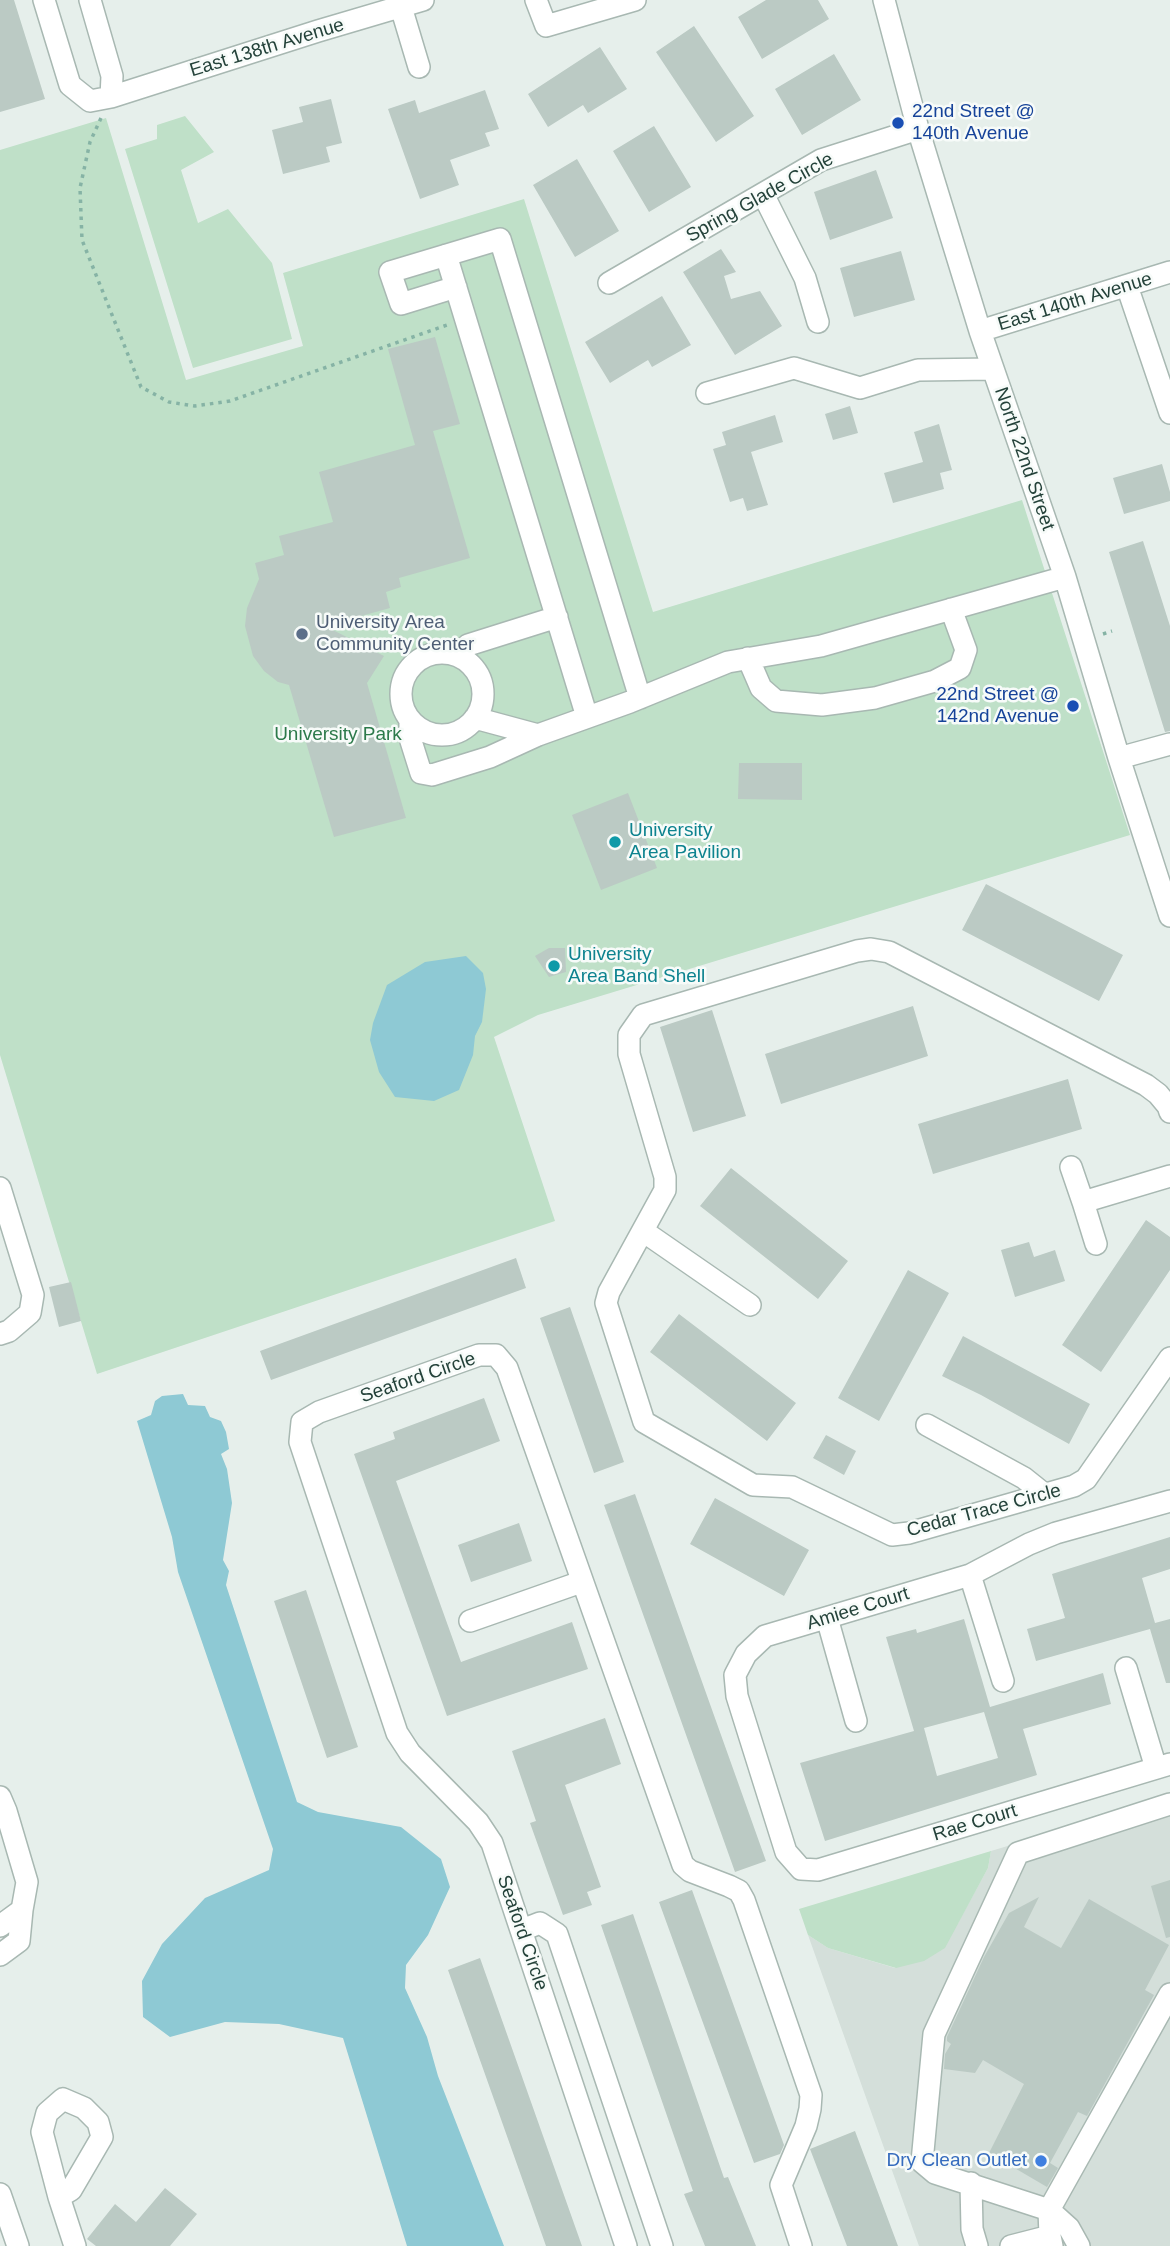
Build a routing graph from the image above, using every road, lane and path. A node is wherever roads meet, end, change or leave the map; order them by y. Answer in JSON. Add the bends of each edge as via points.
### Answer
{"nodes":[{"id":1,"x":44,"y":0,"type":"edge"},
{"id":2,"x":90,"y":0,"type":"edge"},
{"id":3,"x":424,"y":0,"type":"edge"},
{"id":4,"x":536,"y":0,"type":"edge"},
{"id":5,"x":635,"y":0,"type":"edge"},
{"id":6,"x":884,"y":0,"type":"edge"},
{"id":7,"x":401,"y":7,"type":"junction"},
{"id":8,"x":419,"y":67,"type":"dead end"},
{"id":9,"x":111,"y":97,"type":"junction"},
{"id":10,"x":918,"y":129,"type":"junction"},
{"id":11,"x":763,"y":194,"type":"junction"},
{"id":12,"x":446,"y":255,"type":"junction"},
{"id":13,"x":1170,"y":272,"type":"edge"},
{"id":14,"x":609,"y":283,"type":"dead end"},
{"id":15,"x":1127,"y":286,"type":"junction"},
{"id":16,"x":456,"y":287,"type":"junction"},
{"id":17,"x":466,"y":319,"type":"junction"},
{"id":18,"x":818,"y":322,"type":"dead end"},
{"id":19,"x":980,"y":331,"type":"junction"},
{"id":20,"x":993,"y":369,"type":"junction"},
{"id":21,"x":707,"y":393,"type":"dead end"},
{"id":22,"x":1170,"y":413,"type":"edge"},
{"id":23,"x":1065,"y":577,"type":"junction"},
{"id":24,"x":951,"y":609,"type":"junction"},
{"id":25,"x":556,"y":617,"type":"junction"},
{"id":26,"x":459,"y":656,"type":"junction"},
{"id":27,"x":748,"y":658,"type":"junction"},
{"id":28,"x":640,"y":698,"type":"junction"},
{"id":29,"x":587,"y":717,"type":"junction"},
{"id":30,"x":475,"y":718,"type":"junction"},
{"id":31,"x":410,"y":720,"type":"junction"},
{"id":32,"x":538,"y":735,"type":"junction"},
{"id":33,"x":1170,"y":744,"type":"edge"},
{"id":34,"x":1119,"y":758,"type":"junction"},
{"id":35,"x":1170,"y":916,"type":"edge"},
{"id":36,"x":1170,"y":1112,"type":"edge"},
{"id":37,"x":1071,"y":1167,"type":"dead end"},
{"id":38,"x":1170,"y":1176,"type":"edge"},
{"id":39,"x":0,"y":1188,"type":"edge"},
{"id":40,"x":1083,"y":1202,"type":"junction"},
{"id":41,"x":643,"y":1231,"type":"junction"},
{"id":42,"x":1096,"y":1244,"type":"dead end"},
{"id":43,"x":750,"y":1305,"type":"dead end"},
{"id":44,"x":0,"y":1334,"type":"edge"},
{"id":45,"x":1170,"y":1358,"type":"edge"},
{"id":46,"x":928,"y":1425,"type":"dead end"},
{"id":47,"x":1044,"y":1494,"type":"junction"},
{"id":48,"x":1170,"y":1501,"type":"edge"},
{"id":49,"x":970,"y":1575,"type":"junction"},
{"id":50,"x":581,"y":1582,"type":"junction"},
{"id":51,"x":827,"y":1618,"type":"junction"},
{"id":52,"x":470,"y":1621,"type":"dead end"},
{"id":53,"x":1126,"y":1668,"type":"dead end"},
{"id":54,"x":1003,"y":1681,"type":"dead end"},
{"id":55,"x":856,"y":1721,"type":"dead end"},
{"id":56,"x":1163,"y":1766,"type":"edge"},
{"id":57,"x":0,"y":1797,"type":"edge"},
{"id":58,"x":1170,"y":1804,"type":"edge"},
{"id":59,"x":786,"y":1852,"type":"joint"},
{"id":60,"x":22,"y":1910,"type":"junction"},
{"id":61,"x":0,"y":1926,"type":"edge"},
{"id":62,"x":522,"y":1930,"type":"junction"},
{"id":63,"x":0,"y":1955,"type":"edge"},
{"id":64,"x":1170,"y":1994,"type":"edge"},
{"id":65,"x":971,"y":2183,"type":"junction"},
{"id":66,"x":0,"y":2194,"type":"edge"},
{"id":67,"x":59,"y":2197,"type":"dead end"},
{"id":68,"x":1049,"y":2210,"type":"junction"},
{"id":69,"x":1032,"y":2243,"type":"edge"},
{"id":70,"x":18,"y":2246,"type":"edge"},
{"id":71,"x":75,"y":2246,"type":"edge"},
{"id":72,"x":626,"y":2246,"type":"edge"},
{"id":73,"x":662,"y":2246,"type":"edge"},
{"id":74,"x":801,"y":2246,"type":"edge"},
{"id":75,"x":977,"y":2246,"type":"edge"},
{"id":76,"x":1079,"y":2246,"type":"edge"}],
"edges":[{"from":1,"to":9,"type":"street","via":[[70,85],[90,101]]},
{"from":2,"to":9,"type":"street","via":[[111,76]]},
{"from":3,"to":7,"type":"street","name":"East 138th Avenue"},
{"from":4,"to":5,"type":"street","via":[[546,26]]},
{"from":6,"to":10,"type":"street","name":"North 22nd Street"},
{"from":7,"to":8,"type":"street"},
{"from":7,"to":9,"type":"street","name":"East 138th Avenue"},
{"from":9,"to":17,"type":"path","via":[[90,142],[80,188],[82,240],[141,387],[169,402],[195,406],[230,401]]},
{"from":10,"to":11,"type":"street","name":"Spring Glade Circle","via":[[821,160]]},
{"from":10,"to":19,"type":"street","name":"North 22nd Street"},
{"from":11,"to":14,"type":"street","name":"Spring Glade Circle"},
{"from":11,"to":18,"type":"street","via":[[805,278]]},
{"from":12,"to":16,"type":"street"},
{"from":12,"to":16,"type":"street","via":[[390,272],[401,304]]},
{"from":12,"to":28,"type":"street","via":[[500,239]]},
{"from":13,"to":15,"type":"street","name":"East 140th Avenue"},
{"from":15,"to":19,"type":"street","name":"East 140th Avenue"},
{"from":15,"to":22,"type":"street"},
{"from":16,"to":17,"type":"street"},
{"from":17,"to":25,"type":"street"},
{"from":19,"to":20,"type":"street","name":"North 22nd Street"},
{"from":20,"to":21,"type":"street","via":[[918,370],[860,388],[794,368]]},
{"from":20,"to":23,"type":"street","name":"North 22nd Street"},
{"from":23,"to":24,"type":"street"},
{"from":23,"to":34,"type":"street","name":"North 22nd Street"},
{"from":24,"to":27,"type":"street","via":[[821,646]]},
{"from":24,"to":27,"type":"street","via":[[966,650],[960,668],[935,681],[876,698],[822,705],[776,701],[761,688]]},
{"from":25,"to":26,"type":"street","via":[[468,645]]},
{"from":25,"to":29,"type":"street"},
{"from":26,"to":30,"type":"street","via":[[470,663],[482,683],[481,707]]},
{"from":26,"to":31,"type":"street","via":[[432,653],[409,668],[400,695]]},
{"from":27,"to":28,"type":"street"},
{"from":28,"to":29,"type":"street"},
{"from":29,"to":32,"type":"street"},
{"from":30,"to":31,"type":"street","via":[[456,733],[443,735],[419,729]]},
{"from":30,"to":32,"type":"street"},
{"from":31,"to":32,"type":"street","via":[[421,773],[432,775],[490,757]]},
{"from":33,"to":34,"type":"street"},
{"from":34,"to":35,"type":"street","name":"North 22nd Street"},
{"from":36,"to":41,"type":"street","name":"Cedar Trace Circle","via":[[1146,1085],[889,952],[857,951],[643,1015],[629,1035],[629,1054],[665,1177],[665,1190]]},
{"from":37,"to":40,"type":"street"},
{"from":38,"to":40,"type":"street"},
{"from":39,"to":44,"type":"street","via":[[33,1295],[30,1313]]},
{"from":40,"to":42,"type":"street"},
{"from":41,"to":43,"type":"street"},
{"from":41,"to":47,"type":"street","name":"Cedar Trace Circle","via":[[606,1303],[644,1422],[656,1430],[753,1485],[792,1487],[892,1535]]},
{"from":45,"to":47,"type":"street","name":"Cedar Trace Circle","via":[[1086,1479]]},
{"from":46,"to":47,"type":"street","via":[[1024,1478]]},
{"from":48,"to":49,"type":"street","name":"Amiee Court","via":[[1056,1533]]},
{"from":49,"to":51,"type":"street","name":"Amiee Court"},
{"from":49,"to":54,"type":"street"},
{"from":50,"to":52,"type":"street"},
{"from":50,"to":62,"type":"street","name":"Seaford Circle","via":[[507,1368],[496,1355],[479,1355],[302,1422],[300,1442],[397,1732],[410,1753],[486,1832]]},
{"from":50,"to":74,"type":"street","name":"Seaford Circle","via":[[678,1855],[690,1871],[729,1885],[744,1900],[811,2095],[806,2126],[781,2185]]},
{"from":51,"to":55,"type":"street"},
{"from":51,"to":59,"type":"street","name":"Amiee Court","via":[[765,1636],[746,1654],[735,1675],[737,1696]]},
{"from":53,"to":56,"type":"street"},
{"from":56,"to":59,"type":"street","name":"Rae Court","via":[[818,1870],[801,1869]]},
{"from":57,"to":60,"type":"street","via":[[27,1882]]},
{"from":58,"to":65,"type":"street","via":[[1018,1853],[934,2034],[922,2162],[935,2173]]},
{"from":60,"to":61,"type":"street"},
{"from":60,"to":63,"type":"street","via":[[19,1941]]},
{"from":62,"to":72,"type":"street","name":"Seaford Circle"},
{"from":62,"to":73,"type":"street","via":[[540,1923],[558,1934]]},
{"from":64,"to":68,"type":"street"},
{"from":65,"to":68,"type":"street"},
{"from":65,"to":75,"type":"street"},
{"from":66,"to":70,"type":"street"},
{"from":67,"to":71,"type":"street"},
{"from":68,"to":69,"type":"street"},
{"from":68,"to":76,"type":"street","via":[[1069,2228]]}]}
